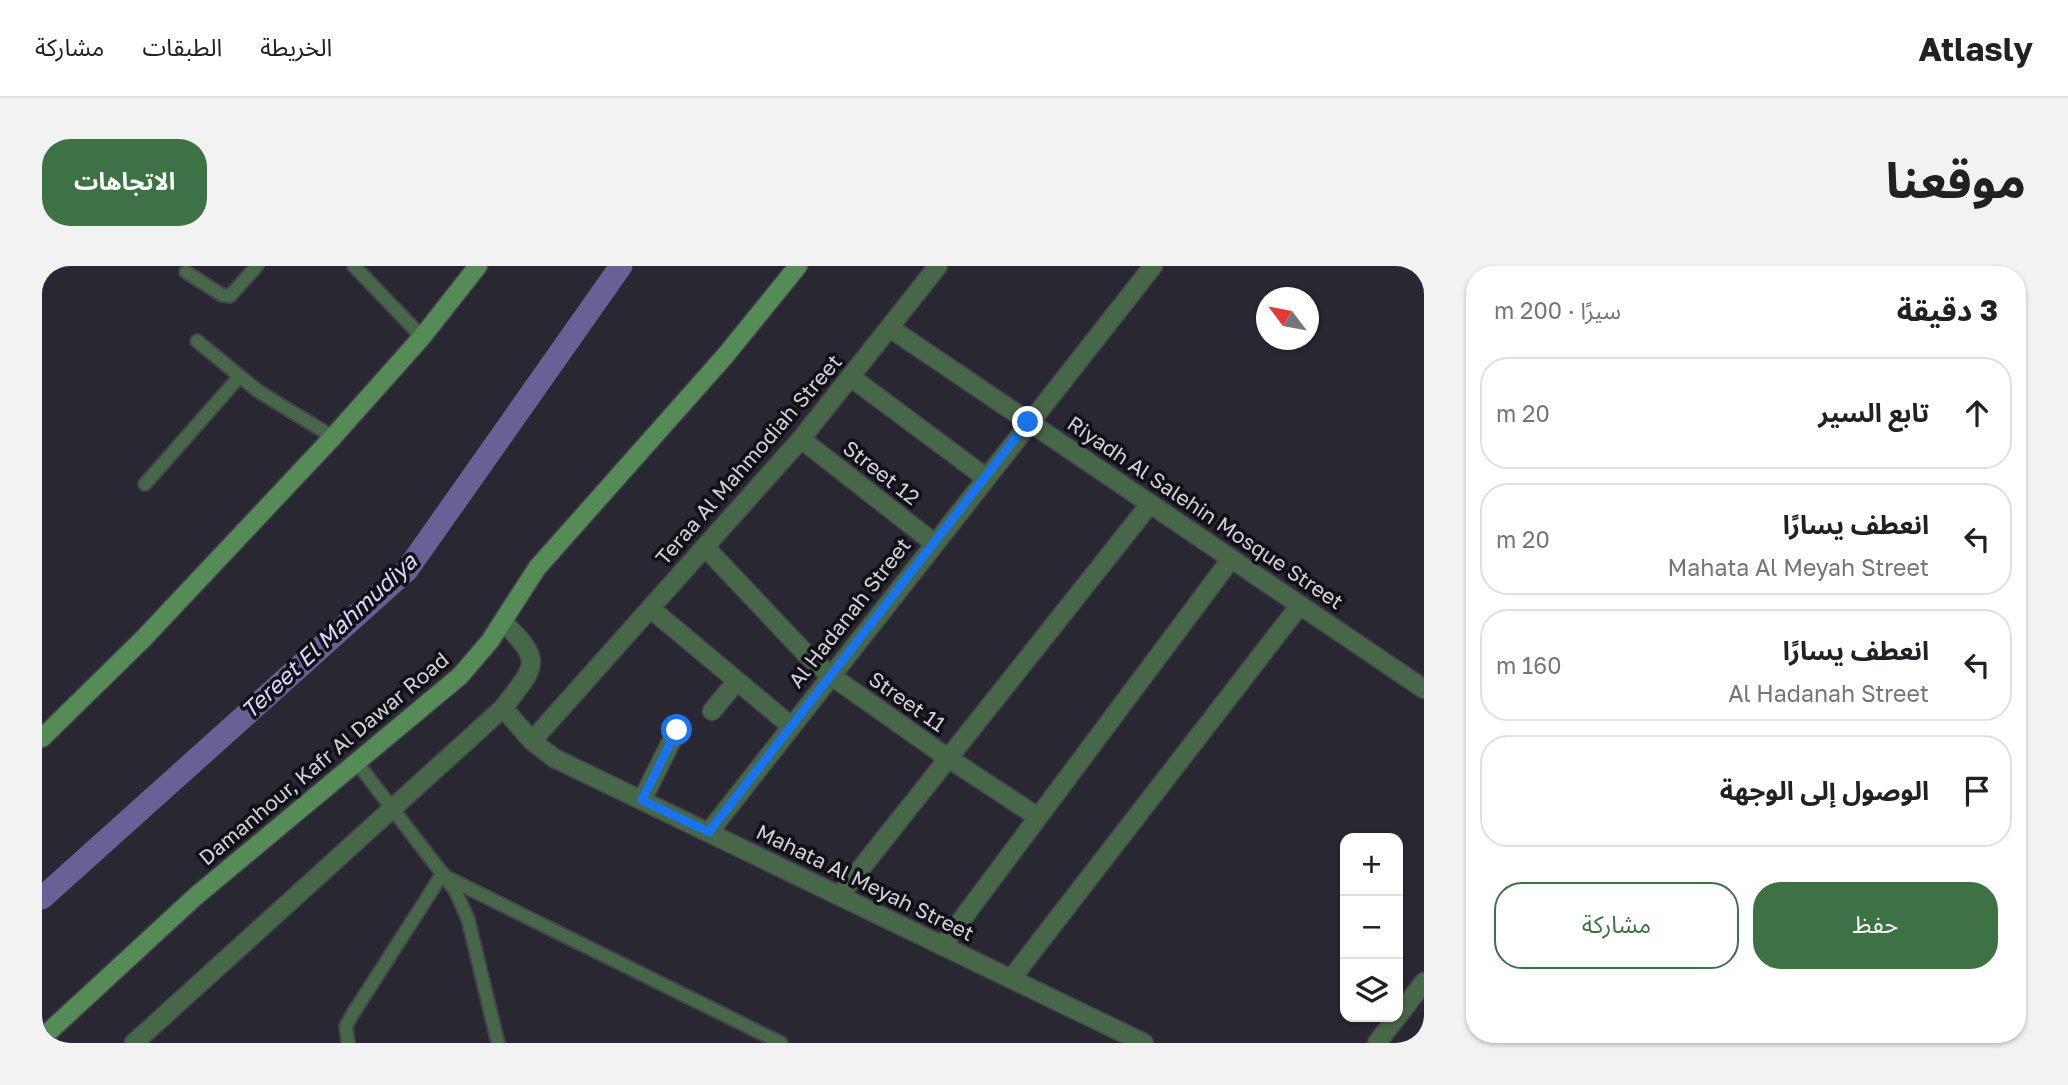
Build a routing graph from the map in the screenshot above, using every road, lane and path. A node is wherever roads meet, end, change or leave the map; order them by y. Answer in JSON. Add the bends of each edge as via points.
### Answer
{"nodes":[{"id":1,"x":257,"y":266,"type":"edge"},
{"id":2,"x":354,"y":266,"type":"edge"},
{"id":3,"x":478,"y":266,"type":"edge"},
{"id":4,"x":798,"y":266,"type":"edge"},
{"id":5,"x":938,"y":266,"type":"edge"},
{"id":6,"x":1153,"y":266,"type":"edge"},
{"id":7,"x":186,"y":272,"type":"dead end"},
{"id":8,"x":890,"y":328,"type":"junction"},
{"id":9,"x":422,"y":337,"type":"junction"},
{"id":10,"x":197,"y":341,"type":"dead end"},
{"id":11,"x":240,"y":376,"type":"junction"},
{"id":12,"x":852,"y":378,"type":"junction"},
{"id":13,"x":1028,"y":422,"type":"junction"},
{"id":14,"x":333,"y":437,"type":"junction"},
{"id":15,"x":801,"y":439,"type":"junction"},
{"id":16,"x":985,"y":477,"type":"junction"},
{"id":17,"x":145,"y":484,"type":"dead end"},
{"id":18,"x":1150,"y":504,"type":"junction"},
{"id":19,"x":934,"y":543,"type":"junction"},
{"id":20,"x":705,"y":547,"type":"junction"},
{"id":21,"x":1231,"y":559,"type":"junction"},
{"id":22,"x":1300,"y":605,"type":"junction"},
{"id":23,"x":650,"y":608,"type":"junction"},
{"id":24,"x":503,"y":622,"type":"junction"},
{"id":25,"x":830,"y":676,"type":"junction"},
{"id":26,"x":737,"y":681,"type":"junction"},
{"id":27,"x":1424,"y":689,"type":"edge"},
{"id":28,"x":503,"y":708,"type":"junction"},
{"id":29,"x":712,"y":710,"type":"dead end"},
{"id":30,"x":791,"y":726,"type":"junction"},
{"id":31,"x":677,"y":730,"type":"dead end"},
{"id":32,"x":42,"y":738,"type":"edge"},
{"id":33,"x":532,"y":741,"type":"junction"},
{"id":34,"x":948,"y":758,"type":"junction"},
{"id":35,"x":358,"y":764,"type":"junction"},
{"id":36,"x":642,"y":800,"type":"junction"},
{"id":37,"x":395,"y":808,"type":"junction"},
{"id":38,"x":1038,"y":817,"type":"junction"},
{"id":39,"x":709,"y":832,"type":"junction"},
{"id":40,"x":445,"y":875,"type":"junction"},
{"id":41,"x":839,"y":896,"type":"junction"},
{"id":42,"x":942,"y":946,"type":"junction"},
{"id":43,"x":1011,"y":979,"type":"junction"},
{"id":44,"x":1424,"y":982,"type":"edge"},
{"id":45,"x":1403,"y":1008,"type":"edge"},
{"id":46,"x":1393,"y":1022,"type":"edge"},
{"id":47,"x":42,"y":1038,"type":"edge"},
{"id":48,"x":143,"y":1040,"type":"edge"},
{"id":49,"x":348,"y":1043,"type":"edge"},
{"id":50,"x":498,"y":1043,"type":"edge"},
{"id":51,"x":781,"y":1043,"type":"edge"},
{"id":52,"x":1144,"y":1043,"type":"edge"},
{"id":53,"x":1377,"y":1043,"type":"edge"}],
"edges":[{"from":1,"to":7,"type":"lane","via":[[230,296]]},
{"from":2,"to":9,"type":"lane"},
{"from":3,"to":9,"type":"main road"},
{"from":4,"to":24,"type":"main road","name":"Damanhour, Kafr Al Dawar Road","via":[[725,356],[537,568]]},
{"from":5,"to":8,"type":"street","name":"Teraa Al Mahmodiah Street"},
{"from":6,"to":13,"type":"street","name":"Al Hadanah Street"},
{"from":8,"to":12,"type":"street","name":"Teraa Al Mahmodiah Street"},
{"from":8,"to":13,"type":"street","name":"Riyadh Al Salehin Mosque Street"},
{"from":9,"to":14,"type":"main road"},
{"from":10,"to":11,"type":"lane"},
{"from":11,"to":14,"type":"lane"},
{"from":11,"to":17,"type":"lane"},
{"from":12,"to":15,"type":"street","name":"Teraa Al Mahmodiah Street"},
{"from":12,"to":16,"type":"street"},
{"from":13,"to":16,"type":"street","name":"Al Hadanah Street"},
{"from":13,"to":18,"type":"street","name":"Riyadh Al Salehin Mosque Street"},
{"from":14,"to":32,"type":"main road","via":[[144,638]]},
{"from":15,"to":19,"type":"street","name":"Street 12"},
{"from":15,"to":20,"type":"street","name":"Teraa Al Mahmodiah Street"},
{"from":16,"to":19,"type":"street","name":"Al Hadanah Street"},
{"from":18,"to":21,"type":"street","name":"Riyadh Al Salehin Mosque Street"},
{"from":18,"to":34,"type":"street"},
{"from":19,"to":25,"type":"street","name":"Al Hadanah Street"},
{"from":20,"to":23,"type":"street","name":"Teraa Al Mahmodiah Street"},
{"from":20,"to":25,"type":"street","name":"Street 11"},
{"from":21,"to":22,"type":"street","name":"Riyadh Al Salehin Mosque Street"},
{"from":21,"to":38,"type":"street"},
{"from":22,"to":27,"type":"street","name":"Riyadh Al Salehin Mosque Street"},
{"from":22,"to":43,"type":"street"},
{"from":23,"to":26,"type":"street"},
{"from":23,"to":33,"type":"street","name":"Teraa Al Mahmodiah Street"},
{"from":24,"to":28,"type":"street","via":[[525,643],[532,659],[526,677]]},
{"from":24,"to":35,"type":"main road","name":"Damanhour, Kafr Al Dawar Road","via":[[460,676]]},
{"from":25,"to":30,"type":"street","name":"Al Hadanah Street"},
{"from":25,"to":34,"type":"street","name":"Street 11"},
{"from":26,"to":29,"type":"street"},
{"from":26,"to":30,"type":"street"},
{"from":28,"to":33,"type":"street","name":"Mahata Al Meyah Street"},
{"from":28,"to":37,"type":"street"},
{"from":30,"to":39,"type":"street","name":"Al Hadanah Street"},
{"from":31,"to":36,"type":"street"},
{"from":33,"to":36,"type":"street","name":"Mahata Al Meyah Street","via":[[554,758]]},
{"from":34,"to":38,"type":"street","name":"Street 11"},
{"from":34,"to":41,"type":"street"},
{"from":35,"to":37,"type":"lane"},
{"from":35,"to":47,"type":"main road","name":"Damanhour, Kafr Al Dawar Road","via":[[196,896]]},
{"from":36,"to":39,"type":"street","name":"Mahata Al Meyah Street"},
{"from":37,"to":40,"type":"lane"},
{"from":37,"to":48,"type":"street"},
{"from":38,"to":42,"type":"street"},
{"from":39,"to":41,"type":"street","name":"Mahata Al Meyah Street"},
{"from":40,"to":49,"type":"lane","via":[[346,1026]]},
{"from":40,"to":50,"type":"lane","via":[[468,919]]},
{"from":40,"to":51,"type":"lane"},
{"from":41,"to":42,"type":"street","name":"Mahata Al Meyah Street"},
{"from":42,"to":43,"type":"street","name":"Mahata Al Meyah Street"},
{"from":43,"to":52,"type":"street","name":"Mahata Al Meyah Street"},
{"from":44,"to":45,"type":"street"},
{"from":46,"to":53,"type":"street"}]}
